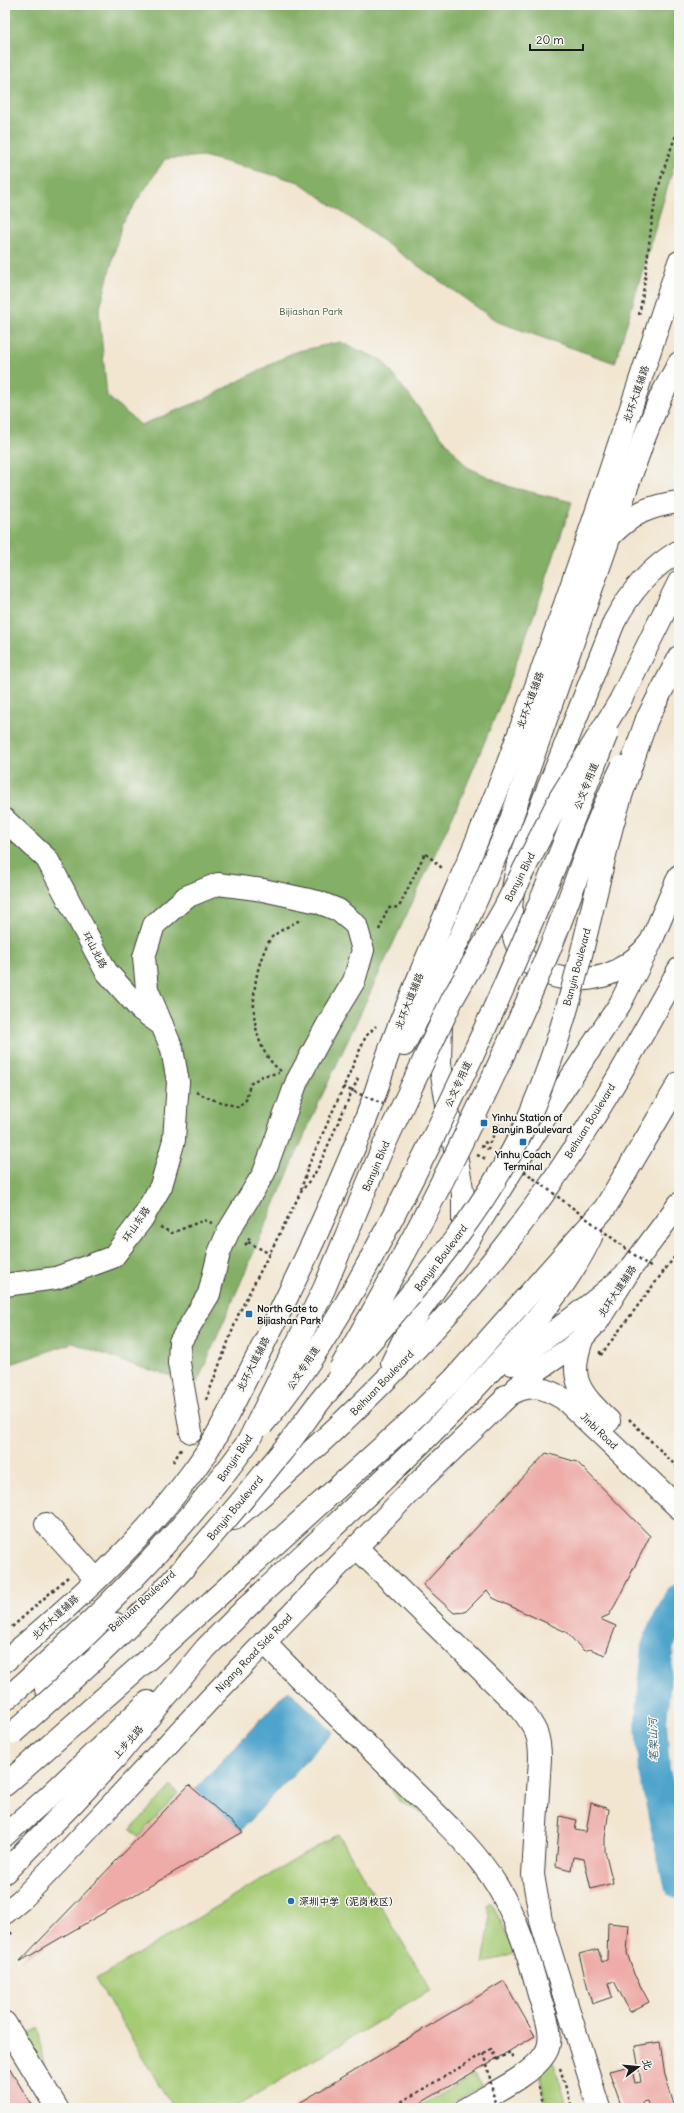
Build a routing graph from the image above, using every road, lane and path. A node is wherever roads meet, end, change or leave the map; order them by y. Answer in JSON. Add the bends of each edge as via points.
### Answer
{"nodes":[{"id":1,"x":679,"y":127,"type":"edge"},
{"id":2,"x":679,"y":262,"type":"edge"},
{"id":3,"x":639,"y":318,"type":"dead end"},
{"id":4,"x":679,"y":363,"type":"edge"},
{"id":5,"x":679,"y":502,"type":"edge"},
{"id":6,"x":610,"y":536,"type":"junction"},
{"id":7,"x":679,"y":551,"type":"edge"},
{"id":8,"x":679,"y":582,"type":"edge"},
{"id":9,"x":679,"y":656,"type":"edge"},
{"id":10,"x":620,"y":700,"type":"junction"},
{"id":11,"x":647,"y":719,"type":"junction"},
{"id":12,"x":5,"y":820,"type":"edge"},
{"id":13,"x":445,"y":862,"type":"dead end"},
{"id":14,"x":442,"y":868,"type":"junction"},
{"id":15,"x":440,"y":875,"type":"dead end"},
{"id":16,"x":679,"y":876,"type":"edge"},
{"id":17,"x":308,"y":918,"type":"dead end"},
{"id":18,"x":650,"y":944,"type":"junction"},
{"id":19,"x":363,"y":950,"type":"junction"},
{"id":20,"x":453,"y":951,"type":"junction"},
{"id":21,"x":679,"y":968,"type":"edge"},
{"id":22,"x":162,"y":1025,"type":"junction"},
{"id":23,"x":377,"y":1030,"type":"dead end"},
{"id":24,"x":359,"y":1076,"type":"dead end"},
{"id":25,"x":178,"y":1082,"type":"junction"},
{"id":26,"x":679,"y":1083,"type":"edge"},
{"id":27,"x":367,"y":1115,"type":"junction"},
{"id":28,"x":477,"y":1156,"type":"dead end"},
{"id":29,"x":483,"y":1158,"type":"dead end"},
{"id":30,"x":522,"y":1170,"type":"dead end"},
{"id":31,"x":301,"y":1192,"type":"junction"},
{"id":32,"x":679,"y":1204,"type":"edge"},
{"id":33,"x":605,"y":1208,"type":"junction"},
{"id":34,"x":142,"y":1219,"type":"junction"},
{"id":35,"x":229,"y":1230,"type":"junction"},
{"id":36,"x":248,"y":1242,"type":"dead end"},
{"id":37,"x":463,"y":1249,"type":"junction"},
{"id":38,"x":679,"y":1251,"type":"edge"},
{"id":39,"x":270,"y":1254,"type":"junction"},
{"id":40,"x":653,"y":1269,"type":"dead end"},
{"id":41,"x":629,"y":1271,"type":"junction"},
{"id":42,"x":5,"y":1285,"type":"edge"},
{"id":43,"x":591,"y":1342,"type":"junction"},
{"id":44,"x":382,"y":1384,"type":"junction"},
{"id":45,"x":468,"y":1396,"type":"junction"},
{"id":46,"x":506,"y":1396,"type":"junction"},
{"id":47,"x":323,"y":1397,"type":"junction"},
{"id":48,"x":205,"y":1403,"type":"dead end"},
{"id":49,"x":191,"y":1432,"type":"joint"},
{"id":50,"x":248,"y":1442,"type":"junction"},
{"id":51,"x":169,"y":1469,"type":"dead end"},
{"id":52,"x":679,"y":1489,"type":"edge"},
{"id":53,"x":679,"y":1508,"type":"edge"},
{"id":54,"x":46,"y":1524,"type":"dead end"},
{"id":55,"x":356,"y":1547,"type":"junction"},
{"id":56,"x":73,"y":1573,"type":"dead end"},
{"id":57,"x":96,"y":1579,"type":"junction"},
{"id":58,"x":11,"y":1628,"type":"dead end"},
{"id":59,"x":264,"y":1642,"type":"junction"},
{"id":60,"x":5,"y":1661,"type":"edge"},
{"id":61,"x":5,"y":1700,"type":"edge"},
{"id":62,"x":131,"y":1727,"type":"junction"},
{"id":63,"x":7,"y":1735,"type":"edge"},
{"id":64,"x":5,"y":1785,"type":"edge"},
{"id":65,"x":5,"y":1835,"type":"edge"},
{"id":66,"x":5,"y":1872,"type":"edge"},
{"id":67,"x":5,"y":1913,"type":"edge"},
{"id":68,"x":5,"y":2024,"type":"edge"},
{"id":69,"x":549,"y":2044,"type":"junction"},
{"id":70,"x":484,"y":2053,"type":"junction"},
{"id":71,"x":514,"y":2069,"type":"junction"},
{"id":72,"x":57,"y":2108,"type":"edge"},
{"id":73,"x":390,"y":2108,"type":"edge"},
{"id":74,"x":467,"y":2108,"type":"edge"},
{"id":75,"x":491,"y":2108,"type":"edge"},
{"id":76,"x":496,"y":2108,"type":"edge"},
{"id":77,"x":572,"y":2108,"type":"edge"},
{"id":78,"x":600,"y":2108,"type":"edge"}],
"edges":[{"from":1,"to":3,"type":"path","via":[[655,202]]},
{"from":2,"to":27,"type":"main road","name":"北环大道辅路","via":[[535,688],[481,830],[391,1046]]},
{"from":4,"to":6,"type":"main road","via":[[652,419]]},
{"from":5,"to":6,"type":"main road","via":[[645,510],[626,520]]},
{"from":6,"to":20,"type":"main road","via":[[509,825]]},
{"from":7,"to":18,"type":"main road","via":[[648,574],[629,596],[614,622],[518,864],[511,909],[518,948],[526,960],[553,976],[602,976],[628,964]]},
{"from":8,"to":10,"type":"main road","name":"Banyin Blvd"},
{"from":9,"to":11,"type":"main road","name":"Banyin Boulevard"},
{"from":10,"to":50,"type":"main road","name":"Banyin Blvd","bridge":true,"via":[[560,798],[504,909],[452,1000],[380,1154],[324,1289]]},
{"from":10,"to":50,"type":"main road","name":"公交专用道","bridge":true,"via":[[538,907],[417,1170],[348,1298],[274,1410]]},
{"from":11,"to":47,"type":"main road","bridge":true,"via":[[624,762],[597,824],[549,951],[504,1054],[425,1215],[381,1298]]},
{"from":11,"to":47,"type":"main road","name":"Banyin Boulevard","bridge":true,"via":[[612,827],[575,977],[554,1047],[542,1084],[514,1148],[498,1177],[416,1291]]},
{"from":12,"to":22,"type":"main road","name":"环山北路","via":[[47,859],[106,971],[140,1009]]},
{"from":13,"to":14,"type":"path"},
{"from":14,"to":15,"type":"path"},
{"from":14,"to":19,"type":"path","via":[[425,853],[399,908],[388,908],[370,952]]},
{"from":16,"to":18,"type":"main road"},
{"from":17,"to":25,"type":"path","via":[[272,937],[256,970],[254,1011],[260,1045],[277,1068],[285,1074],[274,1072],[250,1084],[246,1100],[238,1107],[211,1099]]},
{"from":18,"to":37,"type":"main road","via":[[620,1004],[549,1111]]},
{"from":19,"to":22,"type":"main road","via":[[356,925],[338,910],[318,902],[263,890],[218,884],[186,897],[154,925],[144,957],[147,989]]},
{"from":19,"to":35,"type":"main road","via":[[354,981],[297,1081],[264,1173]]},
{"from":20,"to":27,"type":"main road"},
{"from":20,"to":37,"type":"main road","via":[[441,1021],[440,1064],[463,1194]]},
{"from":21,"to":44,"type":"main road","name":"Beihuan Boulevard","via":[[575,1147],[534,1207],[463,1297]]},
{"from":22,"to":25,"type":"main road","via":[[172,1049]]},
{"from":23,"to":31,"type":"path","via":[[378,1024],[366,1036],[308,1166]]},
{"from":24,"to":31,"type":"path","via":[[316,1170]]},
{"from":25,"to":34,"type":"main road","name":"环山东路","via":[[174,1140],[161,1186]]},
{"from":26,"to":33,"type":"main road"},
{"from":27,"to":57,"type":"main road","name":"北环大道辅路","via":[[318,1229],[265,1342],[217,1434],[196,1467],[151,1523]]},
{"from":28,"to":29,"type":"path"},
{"from":30,"to":40,"type":"path","bridge":true},
{"from":31,"to":39,"type":"path"},
{"from":32,"to":41,"type":"main road","name":"北环大道辅路"},
{"from":33,"to":45,"type":"main road","via":[[582,1256],[562,1285],[518,1342]]},
{"from":33,"to":64,"type":"main road","via":[[490,1340],[410,1422],[167,1643]]},
{"from":34,"to":35,"type":"path","via":[[172,1233],[204,1220]]},
{"from":34,"to":42,"type":"main road","name":"环山东路","via":[[113,1257],[56,1278]]},
{"from":35,"to":49,"type":"main road","via":[[219,1253],[209,1294],[180,1342],[179,1363]]},
{"from":36,"to":39,"type":"path"},
{"from":37,"to":44,"type":"main road","via":[[412,1322]]},
{"from":38,"to":43,"type":"path","via":[[600,1356]]},
{"from":39,"to":48,"type":"path","via":[[239,1313]]},
{"from":41,"to":43,"type":"main road","name":"北环大道辅路"},
{"from":41,"to":45,"type":"main road","via":[[597,1301],[544,1337],[487,1387]]},
{"from":43,"to":46,"type":"main road","name":"北环大道辅路","via":[[569,1349],[529,1376]]},
{"from":43,"to":52,"type":"main road","name":"Jinbi Road","via":[[577,1352],[575,1367],[578,1381],[586,1397]]},
{"from":44,"to":63,"type":"main road","name":"Beihuan Boulevard","via":[[312,1452],[192,1555],[80,1658]]},
{"from":45,"to":62,"type":"main road","name":"上步北路","via":[[246,1608]]},
{"from":46,"to":53,"type":"main road","name":"Jinbi Road","via":[[531,1386],[541,1387],[564,1399]]},
{"from":46,"to":55,"type":"main road","name":"Nigang Road Side Road"},
{"from":47,"to":63,"type":"main road","name":"Banyin Boulevard","bridge":true,"via":[[282,1452],[181,1571],[87,1667]]},
{"from":49,"to":51,"type":"path"},
{"from":50,"to":61,"type":"main road","name":"Banyin Blvd","via":[[218,1484],[160,1549],[71,1641]]},
{"from":54,"to":57,"type":"main road"},
{"from":55,"to":59,"type":"main road","name":"Nigang Road Side Road"},
{"from":55,"to":78,"type":"main road","via":[[522,1709],[536,1729],[540,1744],[533,1876],[536,1895],[543,1928]]},
{"from":56,"to":58,"type":"path"},
{"from":57,"to":60,"type":"main road","name":"北环大道辅路"},
{"from":59,"to":67,"type":"main road","name":"Nigang Road Side Road","via":[[57,1863]]},
{"from":59,"to":69,"type":"main road","via":[[461,1839],[496,1884],[523,1942],[546,2018]]},
{"from":62,"to":65,"type":"main road"},
{"from":62,"to":66,"type":"main road","name":"上步北路","via":[[75,1802]]},
{"from":68,"to":72,"type":"main road"},
{"from":69,"to":71,"type":"main road","via":[[545,2054],[534,2067]]},
{"from":69,"to":77,"type":"path","via":[[557,2058]]},
{"from":70,"to":71,"type":"path","via":[[491,2049],[497,2060],[510,2052],[514,2059]]},
{"from":70,"to":73,"type":"path"},
{"from":70,"to":76,"type":"path","bridge":true},
{"from":71,"to":74,"type":"main road"},
{"from":71,"to":75,"type":"main road"}]}
